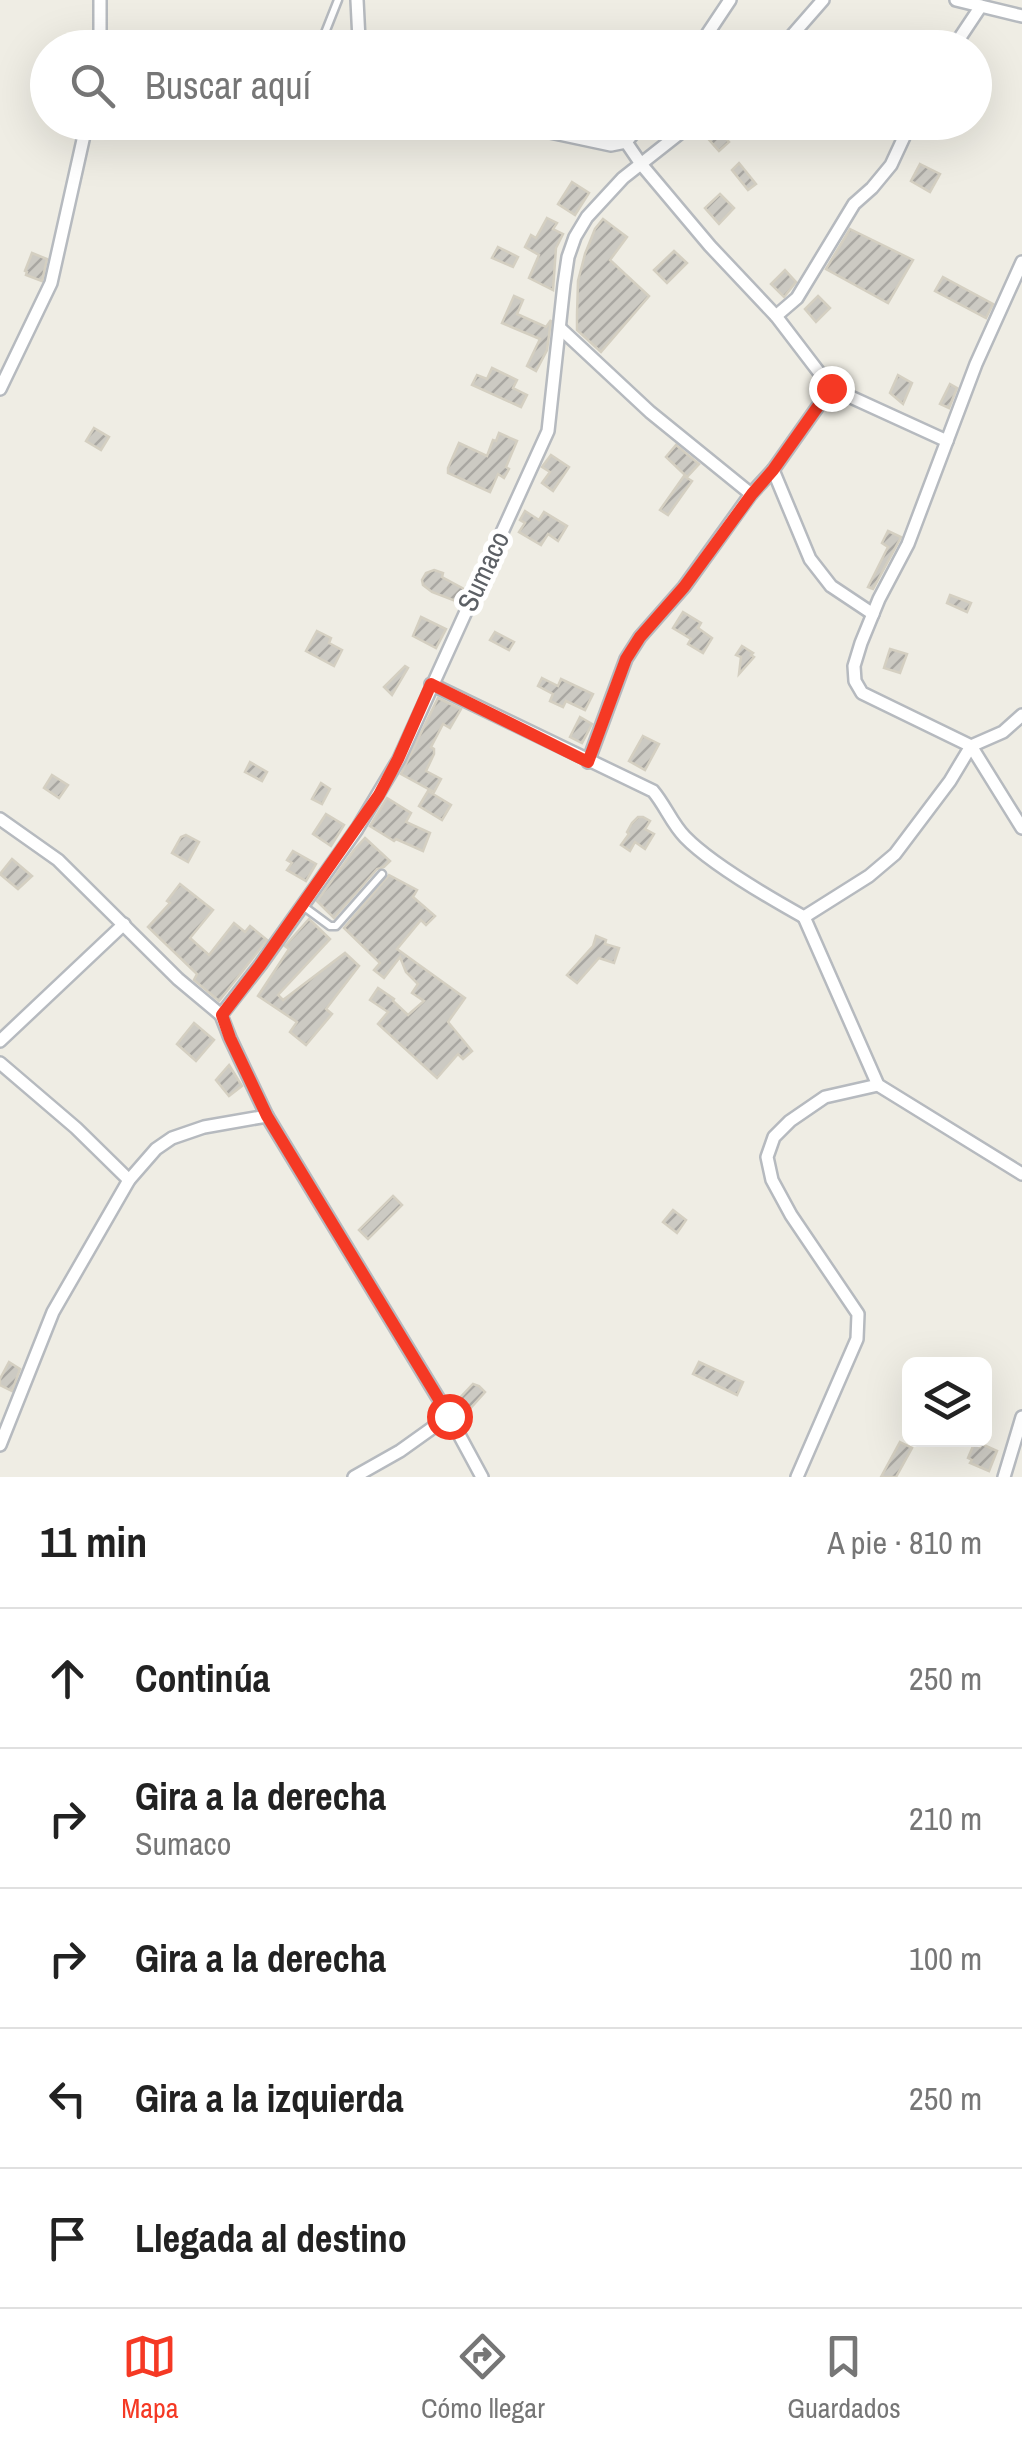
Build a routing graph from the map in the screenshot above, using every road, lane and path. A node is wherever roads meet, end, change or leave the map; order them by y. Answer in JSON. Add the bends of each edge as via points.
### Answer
{"nodes":[{"id":1,"x":100,"y":0,"type":"edge"},
{"id":2,"x":338,"y":0,"type":"edge"},
{"id":3,"x":357,"y":0,"type":"edge"},
{"id":4,"x":730,"y":0,"type":"edge"},
{"id":5,"x":824,"y":0,"type":"edge"},
{"id":6,"x":956,"y":0,"type":"edge"},
{"id":7,"x":981,"y":6,"type":"junction"},
{"id":8,"x":1022,"y":16,"type":"edge"},
{"id":9,"x":100,"y":30,"type":"edge"},
{"id":10,"x":326,"y":30,"type":"edge"},
{"id":11,"x":358,"y":30,"type":"edge"},
{"id":12,"x":710,"y":30,"type":"edge"},
{"id":13,"x":799,"y":30,"type":"edge"},
{"id":14,"x":965,"y":30,"type":"edge"},
{"id":15,"x":83,"y":140,"type":"edge"},
{"id":16,"x":588,"y":140,"type":"edge"},
{"id":17,"x":671,"y":140,"type":"edge"},
{"id":18,"x":902,"y":140,"type":"edge"},
{"id":19,"x":626,"y":142,"type":"joint"},
{"id":20,"x":641,"y":164,"type":"junction"},
{"id":21,"x":1022,"y":262,"type":"edge"},
{"id":22,"x":776,"y":316,"type":"junction"},
{"id":23,"x":561,"y":330,"type":"junction"},
{"id":24,"x":831,"y":388,"type":"junction"},
{"id":25,"x":0,"y":389,"type":"edge"},
{"id":26,"x":947,"y":441,"type":"junction"},
{"id":27,"x":773,"y":470,"type":"junction"},
{"id":28,"x":752,"y":494,"type":"junction"},
{"id":29,"x":873,"y":614,"type":"junction"},
{"id":30,"x":431,"y":684,"type":"junction"},
{"id":31,"x":1022,"y":716,"type":"edge"},
{"id":32,"x":971,"y":746,"type":"junction"},
{"id":33,"x":588,"y":762,"type":"junction"},
{"id":34,"x":0,"y":819,"type":"edge"},
{"id":35,"x":1022,"y":828,"type":"edge"},
{"id":36,"x":382,"y":874,"type":"dead end"},
{"id":37,"x":302,"y":905,"type":"junction"},
{"id":38,"x":804,"y":917,"type":"junction"},
{"id":39,"x":124,"y":924,"type":"junction"},
{"id":40,"x":222,"y":1015,"type":"junction"},
{"id":41,"x":0,"y":1041,"type":"edge"},
{"id":42,"x":0,"y":1063,"type":"edge"},
{"id":43,"x":878,"y":1085,"type":"junction"},
{"id":44,"x":267,"y":1116,"type":"junction"},
{"id":45,"x":1022,"y":1174,"type":"edge"},
{"id":46,"x":129,"y":1180,"type":"junction"},
{"id":47,"x":449,"y":1416,"type":"junction"},
{"id":48,"x":1022,"y":1416,"type":"edge"},
{"id":49,"x":0,"y":1445,"type":"edge"},
{"id":50,"x":354,"y":1477,"type":"edge"},
{"id":51,"x":482,"y":1477,"type":"edge"},
{"id":52,"x":797,"y":1477,"type":"edge"},
{"id":53,"x":1004,"y":1477,"type":"edge"}],
"edges":[{"from":1,"to":9,"type":"street"},
{"from":2,"to":10,"type":"lane"},
{"from":3,"to":11,"type":"street"},
{"from":4,"to":12,"type":"street"},
{"from":5,"to":13,"type":"street"},
{"from":6,"to":7,"type":"street"},
{"from":7,"to":8,"type":"street"},
{"from":7,"to":14,"type":"street"},
{"from":15,"to":25,"type":"street","via":[[51,283]]},
{"from":16,"to":19,"type":"street"},
{"from":17,"to":20,"type":"street","name":"Sumaco"},
{"from":18,"to":22,"type":"street","via":[[797,298]]},
{"from":19,"to":20,"type":"street"},
{"from":20,"to":22,"type":"street"},
{"from":20,"to":23,"type":"street","name":"Sumaco","via":[[575,237]]},
{"from":21,"to":26,"type":"street"},
{"from":22,"to":24,"type":"street"},
{"from":23,"to":28,"type":"street"},
{"from":23,"to":30,"type":"street","name":"Sumaco","via":[[548,431]]},
{"from":24,"to":26,"type":"street"},
{"from":24,"to":27,"type":"street"},
{"from":26,"to":29,"type":"street"},
{"from":27,"to":28,"type":"street"},
{"from":27,"to":29,"type":"street","via":[[810,559],[832,586]]},
{"from":28,"to":33,"type":"street","via":[[626,659]]},
{"from":29,"to":32,"type":"street","via":[[854,666],[862,693]]},
{"from":30,"to":33,"type":"street"},
{"from":30,"to":37,"type":"street","name":"Sumaco","via":[[379,795]]},
{"from":31,"to":32,"type":"street"},
{"from":32,"to":35,"type":"street"},
{"from":32,"to":38,"type":"street","via":[[895,854]]},
{"from":33,"to":38,"type":"street","via":[[653,791],[692,844]]},
{"from":34,"to":39,"type":"street","via":[[58,860]]},
{"from":36,"to":37,"type":"lane","via":[[336,926]]},
{"from":37,"to":40,"type":"street","name":"Sumaco"},
{"from":38,"to":43,"type":"street"},
{"from":39,"to":40,"type":"street"},
{"from":39,"to":41,"type":"street"},
{"from":40,"to":44,"type":"street"},
{"from":42,"to":46,"type":"street"},
{"from":43,"to":45,"type":"street"},
{"from":43,"to":52,"type":"street","via":[[825,1098],[774,1137],[767,1157],[790,1216],[858,1314],[857,1339]]},
{"from":44,"to":46,"type":"street","via":[[172,1138]]},
{"from":44,"to":47,"type":"street"},
{"from":46,"to":49,"type":"street","via":[[53,1312]]},
{"from":47,"to":50,"type":"street"},
{"from":47,"to":51,"type":"street"},
{"from":48,"to":53,"type":"street"}]}
